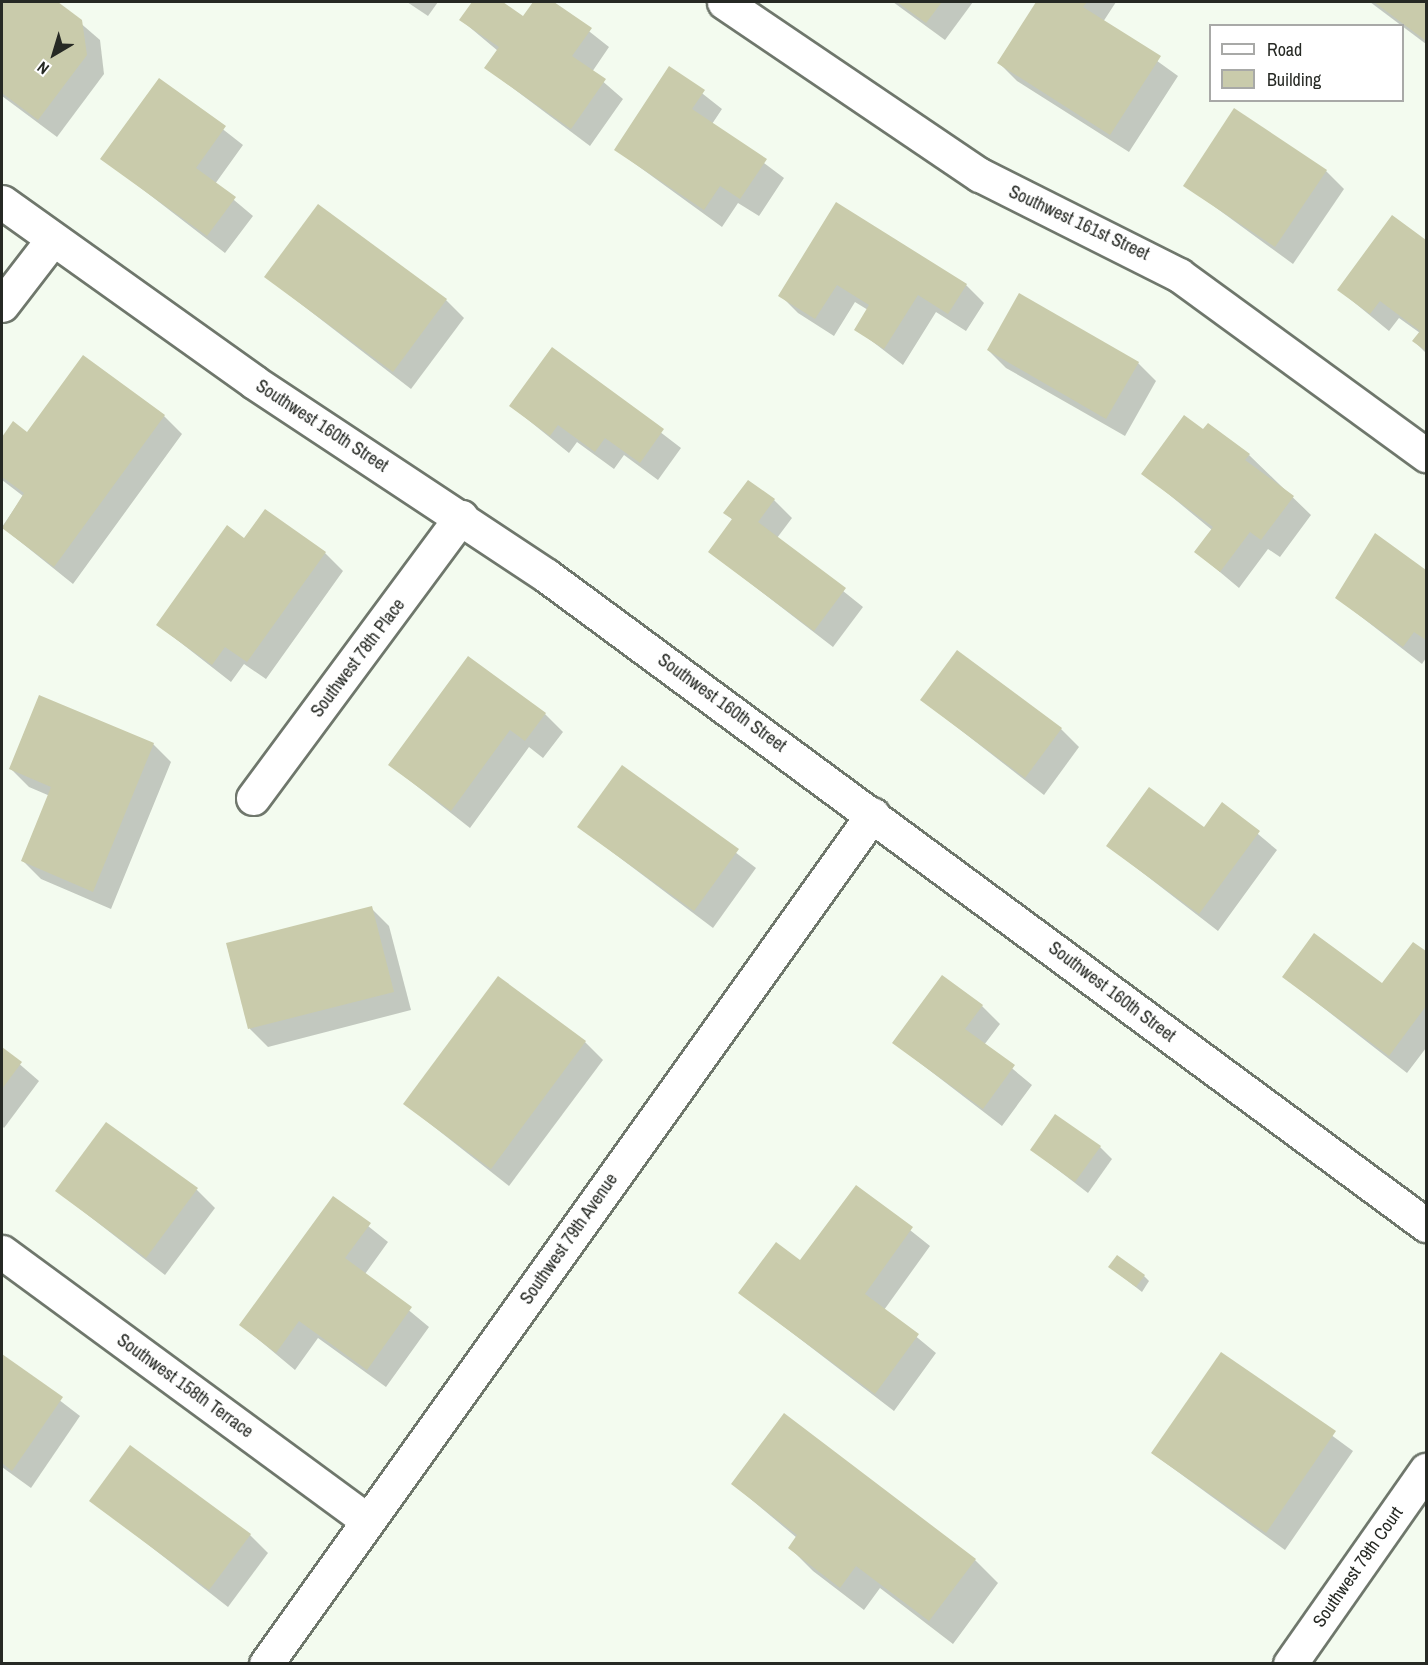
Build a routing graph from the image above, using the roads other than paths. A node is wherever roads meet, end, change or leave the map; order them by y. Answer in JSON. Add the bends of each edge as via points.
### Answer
{"nodes":[{"id":1,"x":724,"y":2,"type":"edge"},
{"id":2,"x":2,"y":202,"type":"edge"},
{"id":3,"x":52,"y":240,"type":"junction"},
{"id":4,"x":2,"y":305,"type":"edge"},
{"id":5,"x":1426,"y":455,"type":"edge"},
{"id":6,"x":461,"y":517,"type":"junction"},
{"id":7,"x":253,"y":798,"type":"dead end"},
{"id":8,"x":873,"y":814,"type":"junction"},
{"id":9,"x":1426,"y":1225,"type":"edge"},
{"id":10,"x":2,"y":1252,"type":"edge"},
{"id":11,"x":1426,"y":1470,"type":"edge"},
{"id":12,"x":368,"y":1520,"type":"junction"},
{"id":13,"x":266,"y":1664,"type":"edge"},
{"id":14,"x":1290,"y":1664,"type":"edge"}],
"edges":[{"from":1,"to":5,"type":"street","name":"Southwest 161st Street","via":[[980,175],[1170,269]]},
{"from":2,"to":3,"type":"street","name":"Southwest 160th Street"},
{"from":3,"to":4,"type":"street"},
{"from":3,"to":6,"type":"street","name":"Southwest 160th Street","via":[[254,382]]},
{"from":6,"to":7,"type":"street","name":"Southwest 78th Place"},
{"from":6,"to":8,"type":"street","name":"Southwest 160th Street"},
{"from":8,"to":9,"type":"street","name":"Southwest 160th Street"},
{"from":8,"to":12,"type":"street","name":"Southwest 79th Avenue"},
{"from":10,"to":12,"type":"street","name":"Southwest 158th Terrace"},
{"from":11,"to":14,"type":"street","name":"Southwest 79th Court"},
{"from":12,"to":13,"type":"street","name":"Southwest 79th Avenue"}]}
